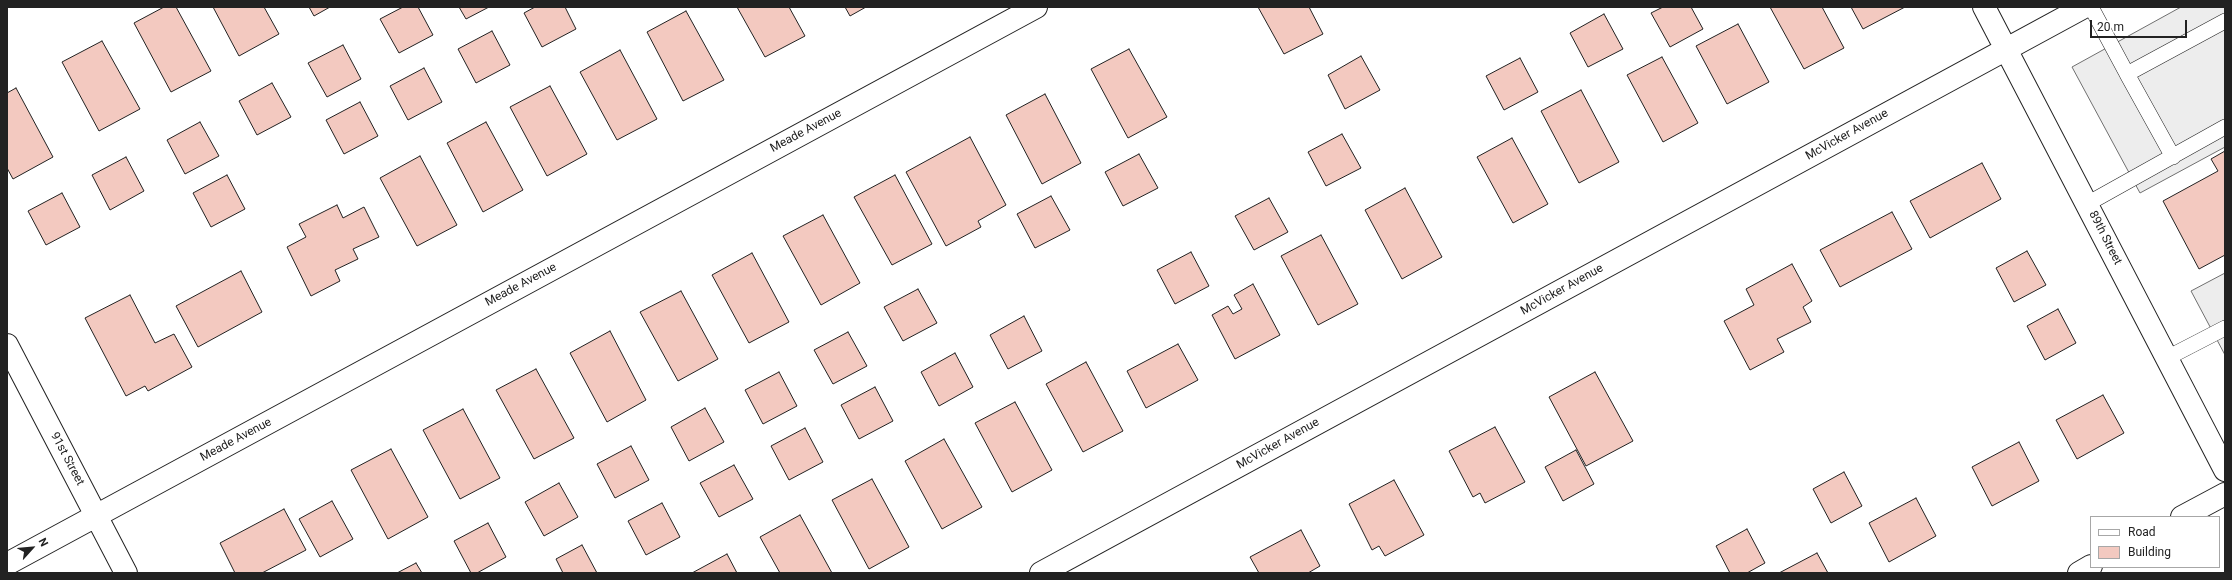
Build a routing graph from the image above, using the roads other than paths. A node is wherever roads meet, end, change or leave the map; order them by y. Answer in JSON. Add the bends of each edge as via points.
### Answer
{"nodes":[{"id":1,"x":1036,"y":7,"type":"edge"},
{"id":2,"x":1984,"y":7,"type":"edge"},
{"id":3,"x":2084,"y":7,"type":"edge"},
{"id":4,"x":2091,"y":7,"type":"edge"},
{"id":5,"x":2225,"y":21,"type":"edge"},
{"id":6,"x":2007,"y":49,"type":"junction"},
{"id":7,"x":2127,"y":74,"type":"junction"},
{"id":8,"x":2225,"y":127,"type":"edge"},
{"id":9,"x":2173,"y":157,"type":"junction"},
{"id":10,"x":2087,"y":204,"type":"junction"},
{"id":11,"x":2225,"y":328,"type":"edge"},
{"id":12,"x":7,"y":345,"type":"edge"},
{"id":13,"x":2167,"y":358,"type":"junction"},
{"id":14,"x":2225,"y":470,"type":"edge"},
{"id":15,"x":2225,"y":494,"type":"edge"},
{"id":16,"x":97,"y":515,"type":"junction"},
{"id":17,"x":2184,"y":516,"type":"edge"},
{"id":18,"x":7,"y":564,"type":"edge"},
{"id":19,"x":2090,"y":567,"type":"edge"},
{"id":20,"x":126,"y":573,"type":"edge"},
{"id":21,"x":1041,"y":573,"type":"edge"},
{"id":22,"x":2079,"y":573,"type":"edge"}],
"edges":[{"from":1,"to":16,"type":"street","name":"Meade Avenue"},
{"from":2,"to":6,"type":"street","name":"89th Street"},
{"from":3,"to":6,"type":"street","name":"McVicker Avenue"},
{"from":4,"to":7,"type":"lane"},
{"from":5,"to":7,"type":"lane"},
{"from":6,"to":10,"type":"street","name":"89th Street"},
{"from":6,"to":21,"type":"street","name":"McVicker Avenue"},
{"from":7,"to":9,"type":"lane"},
{"from":8,"to":9,"type":"lane"},
{"from":9,"to":10,"type":"lane"},
{"from":10,"to":13,"type":"street","name":"89th Street"},
{"from":11,"to":13,"type":"lane"},
{"from":12,"to":16,"type":"street","name":"91st Street"},
{"from":13,"to":14,"type":"street","name":"89th Street"},
{"from":15,"to":17,"type":"street"},
{"from":16,"to":18,"type":"street","name":"Meade Avenue"},
{"from":16,"to":20,"type":"street","name":"91st Street"},
{"from":19,"to":22,"type":"street"}]}
